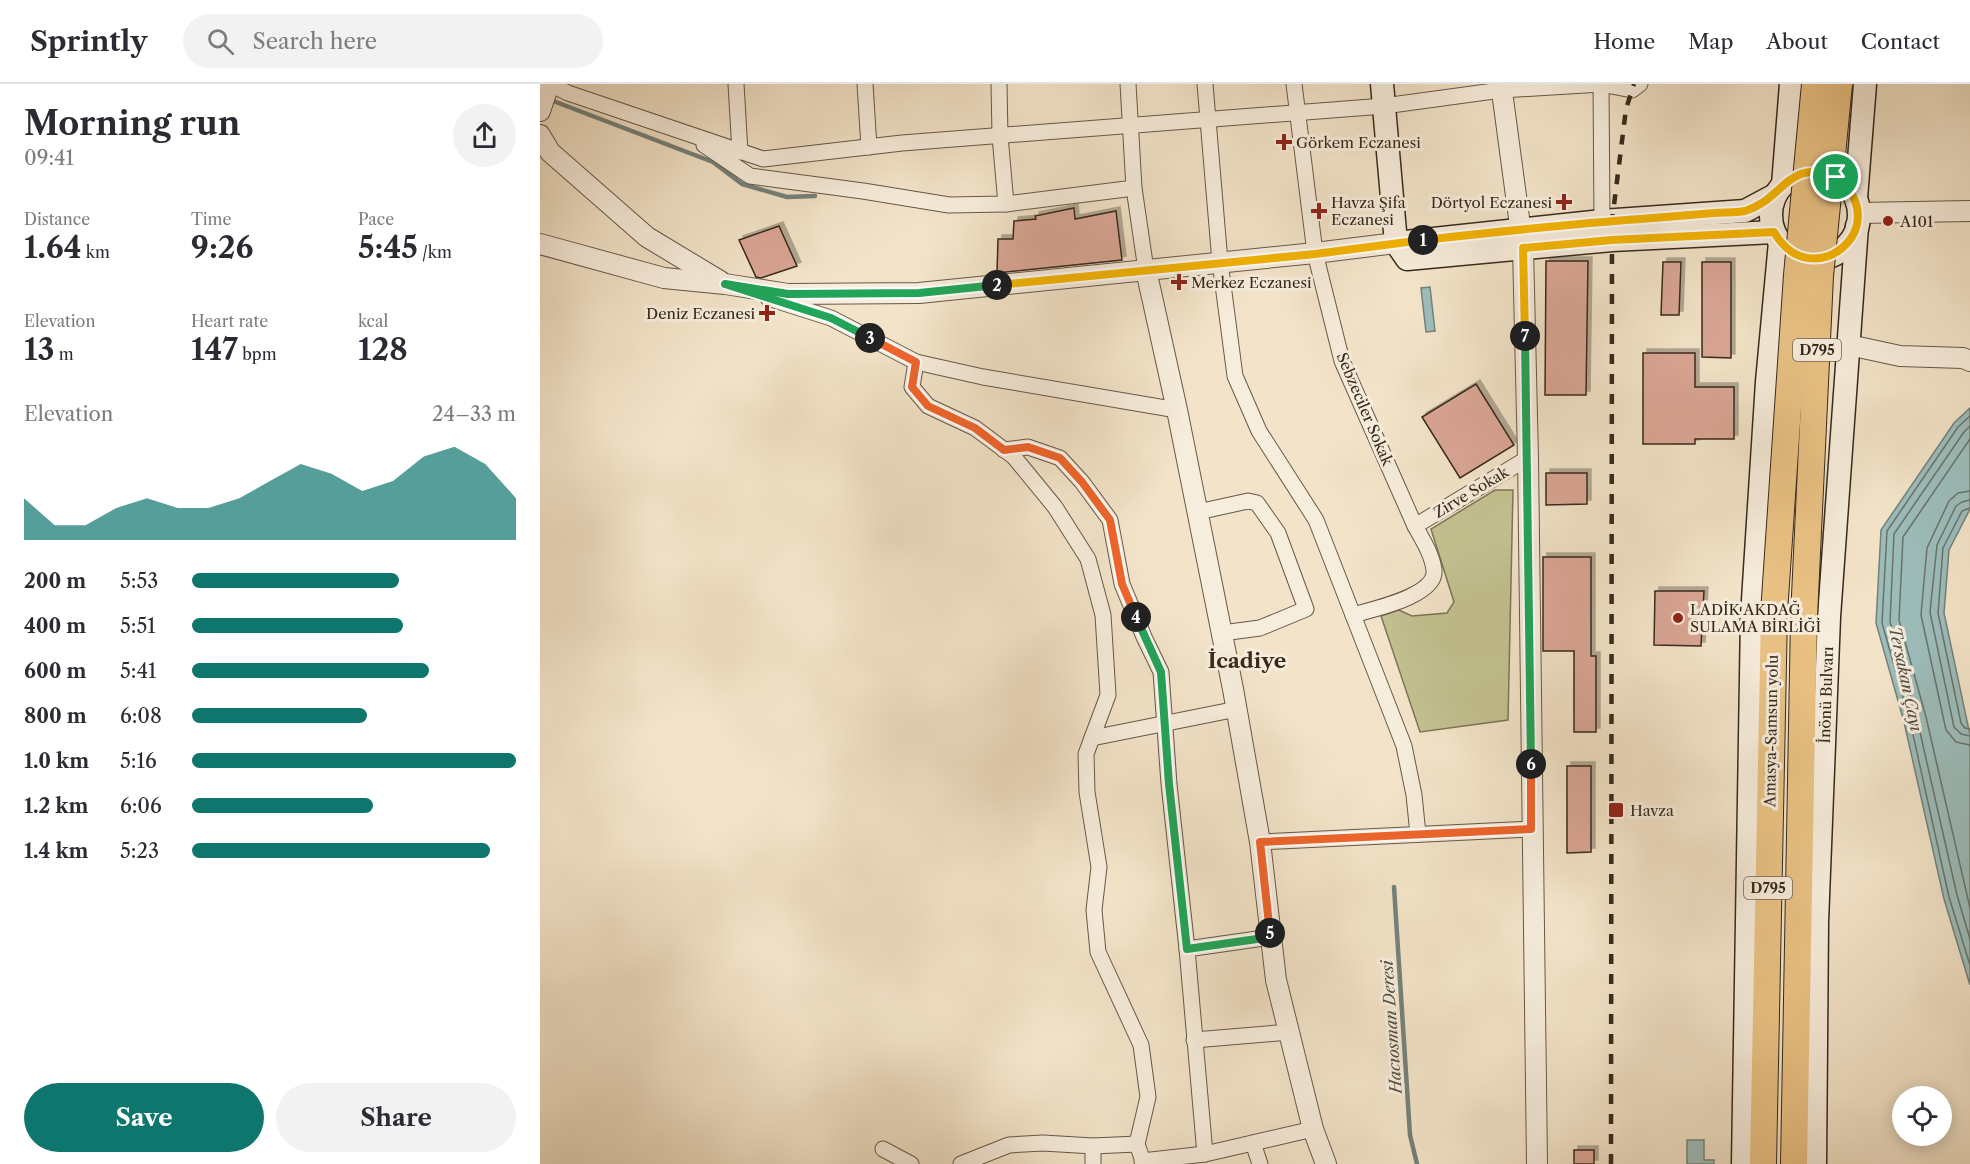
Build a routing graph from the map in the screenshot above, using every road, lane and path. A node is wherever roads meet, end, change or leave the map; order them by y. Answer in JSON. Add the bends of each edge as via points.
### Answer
{"nodes":[{"id":1,"x":736,"y":84,"type":"edge"},
{"id":2,"x":866,"y":84,"type":"edge"},
{"id":3,"x":999,"y":84,"type":"edge"},
{"id":4,"x":1128,"y":84,"type":"edge"},
{"id":5,"x":1205,"y":84,"type":"edge"},
{"id":6,"x":1294,"y":84,"type":"edge"},
{"id":7,"x":1601,"y":84,"type":"edge"},
{"id":8,"x":1640,"y":84,"type":"edge"},
{"id":9,"x":1791,"y":84,"type":"edge"},
{"id":10,"x":1815,"y":84,"type":"edge"},
{"id":11,"x":1839,"y":84,"type":"edge"},
{"id":12,"x":1865,"y":84,"type":"edge"},
{"id":13,"x":1501,"y":87,"type":"edge"},
{"id":14,"x":546,"y":95,"type":"edge"},
{"id":15,"x":1383,"y":95,"type":"edge"},
{"id":16,"x":1296,"y":113,"type":"junction"},
{"id":17,"x":1209,"y":120,"type":"junction"},
{"id":18,"x":1129,"y":126,"type":"junction"},
{"id":19,"x":684,"y":132,"type":"junction"},
{"id":20,"x":540,"y":135,"type":"edge"},
{"id":21,"x":1000,"y":136,"type":"junction"},
{"id":22,"x":869,"y":147,"type":"junction"},
{"id":23,"x":740,"y":152,"type":"junction"},
{"id":24,"x":1134,"y":188,"type":"junction"},
{"id":25,"x":1779,"y":190,"type":"junction"},
{"id":26,"x":1006,"y":204,"type":"junction"},
{"id":27,"x":1970,"y":211,"type":"edge"},
{"id":28,"x":1857,"y":212,"type":"junction"},
{"id":29,"x":1602,"y":221,"type":"junction"},
{"id":30,"x":1777,"y":237,"type":"junction"},
{"id":31,"x":1521,"y":239,"type":"junction"},
{"id":32,"x":540,"y":244,"type":"edge"},
{"id":33,"x":1401,"y":251,"type":"junction"},
{"id":34,"x":1315,"y":254,"type":"junction"},
{"id":35,"x":1220,"y":262,"type":"junction"},
{"id":36,"x":1146,"y":270,"type":"junction"},
{"id":37,"x":725,"y":284,"type":"junction"},
{"id":38,"x":1849,"y":345,"type":"junction"},
{"id":39,"x":1970,"y":360,"type":"edge"},
{"id":40,"x":916,"y":362,"type":"junction"},
{"id":41,"x":1177,"y":410,"type":"junction"},
{"id":42,"x":1004,"y":450,"type":"junction"},
{"id":43,"x":1528,"y":458,"type":"junction"},
{"id":44,"x":1198,"y":512,"type":"junction"},
{"id":45,"x":1415,"y":526,"type":"junction"},
{"id":46,"x":1353,"y":615,"type":"junction"},
{"id":47,"x":1222,"y":633,"type":"junction"},
{"id":48,"x":1237,"y":709,"type":"junction"},
{"id":49,"x":1165,"y":723,"type":"junction"},
{"id":50,"x":1092,"y":738,"type":"junction"},
{"id":51,"x":1531,"y":829,"type":"junction"},
{"id":52,"x":1418,"y":834,"type":"junction"},
{"id":53,"x":1260,"y":842,"type":"junction"},
{"id":54,"x":1271,"y":937,"type":"junction"},
{"id":55,"x":1187,"y":949,"type":"junction"},
{"id":56,"x":1289,"y":1032,"type":"junction"},
{"id":57,"x":1194,"y":1040,"type":"junction"},
{"id":58,"x":1313,"y":1129,"type":"junction"},
{"id":59,"x":1253,"y":1143,"type":"junction"},
{"id":60,"x":1137,"y":1144,"type":"junction"},
{"id":61,"x":1093,"y":1146,"type":"junction"},
{"id":62,"x":883,"y":1149,"type":"dead end"},
{"id":63,"x":1205,"y":1154,"type":"junction"},
{"id":64,"x":1143,"y":1163,"type":"edge"},
{"id":65,"x":911,"y":1164,"type":"edge"},
{"id":66,"x":961,"y":1164,"type":"edge"},
{"id":67,"x":1093,"y":1164,"type":"edge"},
{"id":68,"x":1260,"y":1164,"type":"edge"},
{"id":69,"x":1326,"y":1164,"type":"edge"},
{"id":70,"x":1537,"y":1164,"type":"edge"},
{"id":71,"x":1743,"y":1164,"type":"edge"},
{"id":72,"x":1762,"y":1164,"type":"edge"},
{"id":73,"x":1794,"y":1164,"type":"edge"},
{"id":74,"x":1815,"y":1164,"type":"edge"}],
"edges":[{"from":1,"to":23,"type":"street"},
{"from":2,"to":22,"type":"street"},
{"from":3,"to":21,"type":"street"},
{"from":4,"to":18,"type":"street"},
{"from":5,"to":17,"type":"street"},
{"from":6,"to":16,"type":"street","name":"Sebzeciler Sokak"},
{"from":7,"to":8,"type":"street","via":[[1632,90]]},
{"from":7,"to":13,"type":"street"},
{"from":7,"to":29,"type":"street"},
{"from":9,"to":25,"type":"main road"},
{"from":10,"to":72,"type":"highway","name":"Amasya-Samsun yolu","number":"D795","bridge":true,"via":[[1797,275],[1774,613]]},
{"from":11,"to":73,"type":"highway","name":"Amasya-Samsun yolu","number":"D795","bridge":true,"via":[[1820,276],[1804,617]]},
{"from":12,"to":28,"type":"main road","name":"İnönü Bulvarı"},
{"from":13,"to":15,"type":"street"},
{"from":13,"to":31,"type":"street"},
{"from":14,"to":19,"type":"street","via":[[568,93]]},
{"from":15,"to":16,"type":"street"},
{"from":15,"to":33,"type":"main road"},
{"from":16,"to":17,"type":"street"},
{"from":16,"to":34,"type":"street","name":"Sebzeciler Sokak"},
{"from":17,"to":18,"type":"street"},
{"from":17,"to":35,"type":"street"},
{"from":18,"to":21,"type":"street"},
{"from":18,"to":24,"type":"street"},
{"from":19,"to":23,"type":"street"},
{"from":19,"to":26,"type":"street","via":[[750,176],[949,205]]},
{"from":20,"to":37,"type":"street","via":[[550,152],[647,237]]},
{"from":21,"to":22,"type":"street"},
{"from":21,"to":26,"type":"street"},
{"from":22,"to":23,"type":"street","via":[[763,159]]},
{"from":24,"to":26,"type":"street"},
{"from":24,"to":36,"type":"street"},
{"from":25,"to":28,"type":"main road","via":[[1794,176],[1808,171],[1823,172],[1848,186]]},
{"from":25,"to":29,"type":"main road","via":[[1745,211]]},
{"from":25,"to":30,"type":"main road","via":[[1771,207]]},
{"from":27,"to":28,"type":"street"},
{"from":28,"to":30,"type":"main road","via":[[1852,239],[1830,256],[1803,258],[1790,252]]},
{"from":28,"to":38,"type":"main road","name":"İnönü Bulvarı"},
{"from":29,"to":31,"type":"main road"},
{"from":30,"to":31,"type":"main road"},
{"from":30,"to":71,"type":"main road","via":[[1752,616]]},
{"from":31,"to":33,"type":"main road"},
{"from":31,"to":43,"type":"street"},
{"from":32,"to":37,"type":"street","via":[[664,278]]},
{"from":33,"to":34,"type":"street"},
{"from":34,"to":35,"type":"street"},
{"from":34,"to":45,"type":"street","name":"Sebzeciler Sokak","via":[[1342,361]]},
{"from":35,"to":36,"type":"street"},
{"from":35,"to":46,"type":"street","via":[[1235,376],[1259,431],[1316,520]]},
{"from":36,"to":37,"type":"street","via":[[919,293],[788,294]]},
{"from":36,"to":41,"type":"street"},
{"from":37,"to":40,"type":"street","via":[[831,318]]},
{"from":38,"to":39,"type":"street","via":[[1900,356]]},
{"from":38,"to":74,"type":"main road","name":"İnönü Bulvarı","via":[[1829,629],[1817,922]]},
{"from":40,"to":41,"type":"street"},
{"from":40,"to":42,"type":"street","via":[[912,387],[928,406],[975,428]]},
{"from":41,"to":44,"type":"street"},
{"from":42,"to":49,"type":"street","via":[[1028,447],[1060,458],[1110,520],[1122,584],[1161,672]]},
{"from":42,"to":50,"type":"street","via":[[1055,507],[1088,559],[1103,615],[1108,695]]},
{"from":43,"to":45,"type":"street","name":"Zirve Sokak"},
{"from":43,"to":51,"type":"street"},
{"from":44,"to":47,"type":"street"},
{"from":44,"to":47,"type":"street","via":[[1248,501],[1257,503],[1278,533],[1306,609],[1260,628]]},
{"from":45,"to":46,"type":"street","name":"Sebzeciler Sokak","via":[[1434,571],[1431,583],[1419,594]]},
{"from":46,"to":52,"type":"street","via":[[1404,746]]},
{"from":47,"to":48,"type":"street"},
{"from":48,"to":49,"type":"street"},
{"from":48,"to":53,"type":"street"},
{"from":49,"to":50,"type":"street"},
{"from":49,"to":55,"type":"street"},
{"from":50,"to":60,"type":"street","via":[[1086,754],[1087,792],[1099,867],[1094,910],[1098,952],[1141,1045],[1148,1097]]},
{"from":51,"to":52,"type":"street"},
{"from":51,"to":70,"type":"street"},
{"from":52,"to":53,"type":"street"},
{"from":53,"to":54,"type":"street"},
{"from":54,"to":55,"type":"street"},
{"from":54,"to":56,"type":"street","via":[[1276,980]]},
{"from":55,"to":57,"type":"street"},
{"from":56,"to":57,"type":"street"},
{"from":56,"to":58,"type":"street"},
{"from":57,"to":63,"type":"street"},
{"from":58,"to":59,"type":"street"},
{"from":58,"to":69,"type":"street"},
{"from":59,"to":63,"type":"street"},
{"from":59,"to":68,"type":"street"},
{"from":60,"to":61,"type":"street"},
{"from":60,"to":64,"type":"street"},
{"from":61,"to":66,"type":"street","via":[[1009,1145]]},
{"from":61,"to":67,"type":"street"},
{"from":62,"to":65,"type":"street"},
{"from":63,"to":64,"type":"street"}]}
